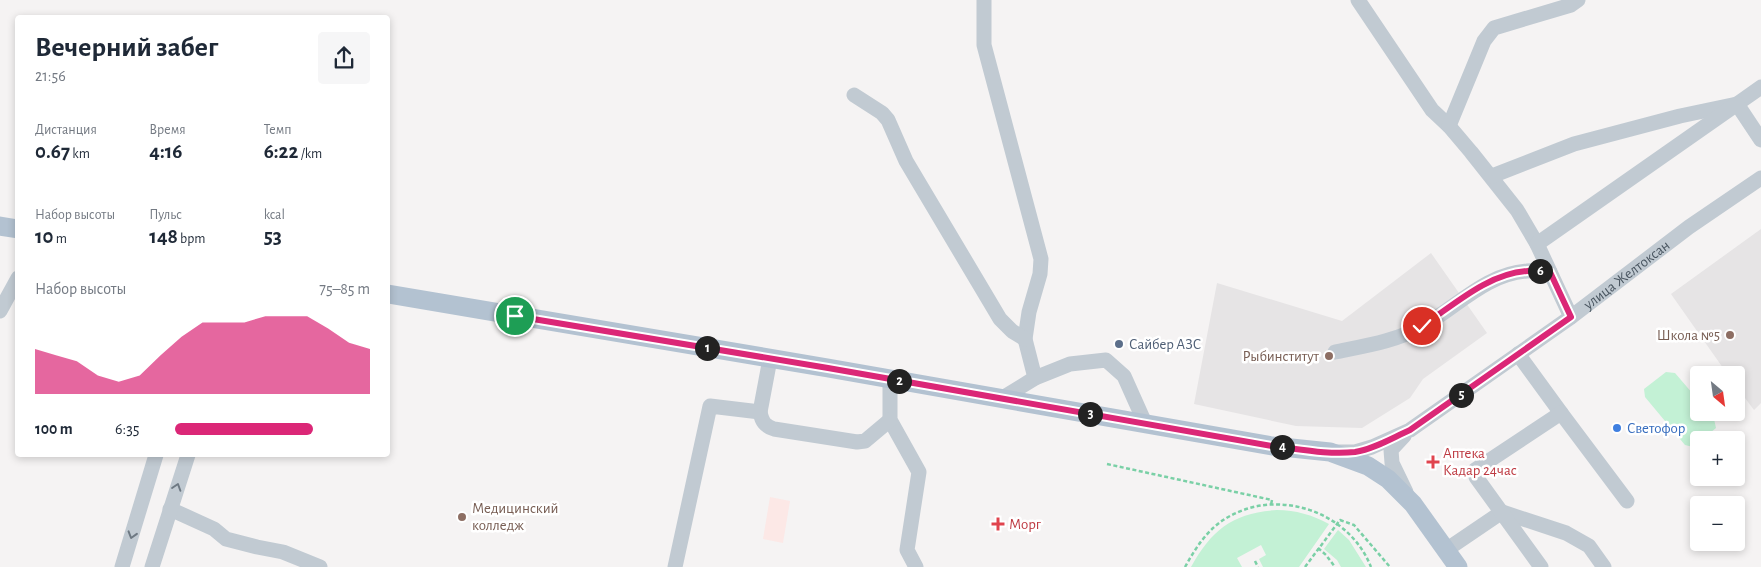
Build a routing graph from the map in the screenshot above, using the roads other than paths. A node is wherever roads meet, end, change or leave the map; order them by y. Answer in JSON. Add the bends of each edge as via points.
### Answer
{"nodes":[{"id":1,"x":984,"y":0,"type":"edge"},
{"id":2,"x":1358,"y":0,"type":"edge"},
{"id":3,"x":1578,"y":0,"type":"edge"},
{"id":4,"x":1761,"y":87,"type":"edge"},
{"id":5,"x":854,"y":96,"type":"dead end"},
{"id":6,"x":1736,"y":104,"type":"junction"},
{"id":7,"x":1449,"y":126,"type":"junction"},
{"id":8,"x":1761,"y":140,"type":"edge"},
{"id":9,"x":1492,"y":176,"type":"junction"},
{"id":10,"x":1761,"y":178,"type":"edge"},
{"id":11,"x":0,"y":226,"type":"edge"},
{"id":12,"x":15,"y":228,"type":"edge"},
{"id":13,"x":1537,"y":244,"type":"junction"},
{"id":14,"x":1550,"y":272,"type":"junction"},
{"id":15,"x":15,"y":284,"type":"edge"},
{"id":16,"x":390,"y":294,"type":"edge"},
{"id":17,"x":0,"y":311,"type":"edge"},
{"id":18,"x":1571,"y":317,"type":"junction"},
{"id":19,"x":1025,"y":339,"type":"junction"},
{"id":20,"x":1335,"y":352,"type":"dead end"},
{"id":21,"x":1518,"y":354,"type":"junction"},
{"id":22,"x":770,"y":359,"type":"junction"},
{"id":23,"x":1035,"y":378,"type":"junction"},
{"id":24,"x":890,"y":379,"type":"junction"},
{"id":25,"x":1001,"y":399,"type":"junction"},
{"id":26,"x":760,"y":412,"type":"junction"},
{"id":27,"x":1561,"y":413,"type":"junction"},
{"id":28,"x":890,"y":420,"type":"junction"},
{"id":29,"x":1145,"y":423,"type":"junction"},
{"id":30,"x":1410,"y":430,"type":"junction"},
{"id":31,"x":1330,"y":452,"type":"junction"},
{"id":32,"x":155,"y":457,"type":"edge"},
{"id":33,"x":187,"y":457,"type":"edge"},
{"id":34,"x":1627,"y":501,"type":"dead end"},
{"id":35,"x":1413,"y":504,"type":"junction"},
{"id":36,"x":170,"y":509,"type":"junction"},
{"id":37,"x":1502,"y":512,"type":"junction"},
{"id":38,"x":1446,"y":550,"type":"junction"},
{"id":39,"x":122,"y":567,"type":"edge"},
{"id":40,"x":152,"y":567,"type":"edge"},
{"id":41,"x":320,"y":567,"type":"edge"},
{"id":42,"x":675,"y":567,"type":"edge"},
{"id":43,"x":916,"y":567,"type":"edge"},
{"id":44,"x":1458,"y":567,"type":"edge"},
{"id":45,"x":1541,"y":567,"type":"edge"},
{"id":46,"x":1604,"y":567,"type":"edge"}],
"edges":[{"from":1,"to":19,"type":"street","via":[[984,45],[1041,259]]},
{"from":2,"to":7,"type":"street","via":[[1432,110]]},
{"from":3,"to":7,"type":"street","via":[[1494,28],[1484,41]]},
{"from":4,"to":6,"type":"street"},
{"from":5,"to":19,"type":"street","via":[[888,120],[906,161],[1000,319]]},
{"from":6,"to":8,"type":"street"},
{"from":6,"to":9,"type":"street","via":[[1574,144]]},
{"from":6,"to":13,"type":"street"},
{"from":7,"to":9,"type":"street"},
{"from":9,"to":13,"type":"street"},
{"from":10,"to":18,"type":"street","name":"улица Желтоксан","via":[[1689,227]]},
{"from":11,"to":12,"type":"main road"},
{"from":13,"to":14,"type":"street"},
{"from":14,"to":18,"type":"street"},
{"from":14,"to":20,"type":"street","via":[[1506,275],[1487,283],[1422,326],[1372,344]]},
{"from":15,"to":17,"type":"street"},
{"from":16,"to":22,"type":"main road","name":"улица Желтоксан"},
{"from":18,"to":21,"type":"street","name":"улица Желтоксан"},
{"from":19,"to":23,"type":"street"},
{"from":21,"to":27,"type":"street"},
{"from":21,"to":30,"type":"street","name":"улица Желтоксан"},
{"from":22,"to":24,"type":"main road","name":"улица Желтоксан"},
{"from":22,"to":26,"type":"street"},
{"from":23,"to":25,"type":"street"},
{"from":23,"to":29,"type":"street","via":[[1070,364],[1106,360],[1124,376]]},
{"from":24,"to":25,"type":"main road","name":"улица Желтоксан"},
{"from":24,"to":28,"type":"street"},
{"from":25,"to":29,"type":"main road","name":"улица Желтоксан"},
{"from":26,"to":28,"type":"street","via":[[762,421],[774,429],[857,442],[865,441]]},
{"from":26,"to":42,"type":"street","via":[[710,406]]},
{"from":27,"to":34,"type":"street"},
{"from":27,"to":37,"type":"street","via":[[1475,470],[1476,478]]},
{"from":28,"to":43,"type":"street","via":[[918,472],[907,550]]},
{"from":29,"to":31,"type":"main road","name":"улица Желтоксан","via":[[1272,446]]},
{"from":30,"to":31,"type":"street","name":"улица Желтоксан","via":[[1355,452]]},
{"from":30,"to":35,"type":"street","via":[[1391,450],[1397,476]]},
{"from":31,"to":35,"type":"main road","via":[[1368,466]]},
{"from":32,"to":39,"type":"street","one_way":true},
{"from":36,"to":33,"type":"street","one_way":true},
{"from":35,"to":38,"type":"main road"},
{"from":36,"to":40,"type":"street"},
{"from":36,"to":41,"type":"street","via":[[214,529],[226,539],[283,552]]},
{"from":37,"to":38,"type":"street"},
{"from":37,"to":45,"type":"street"},
{"from":37,"to":46,"type":"street","via":[[1566,533],[1589,546]]},
{"from":38,"to":44,"type":"main road"}]}
